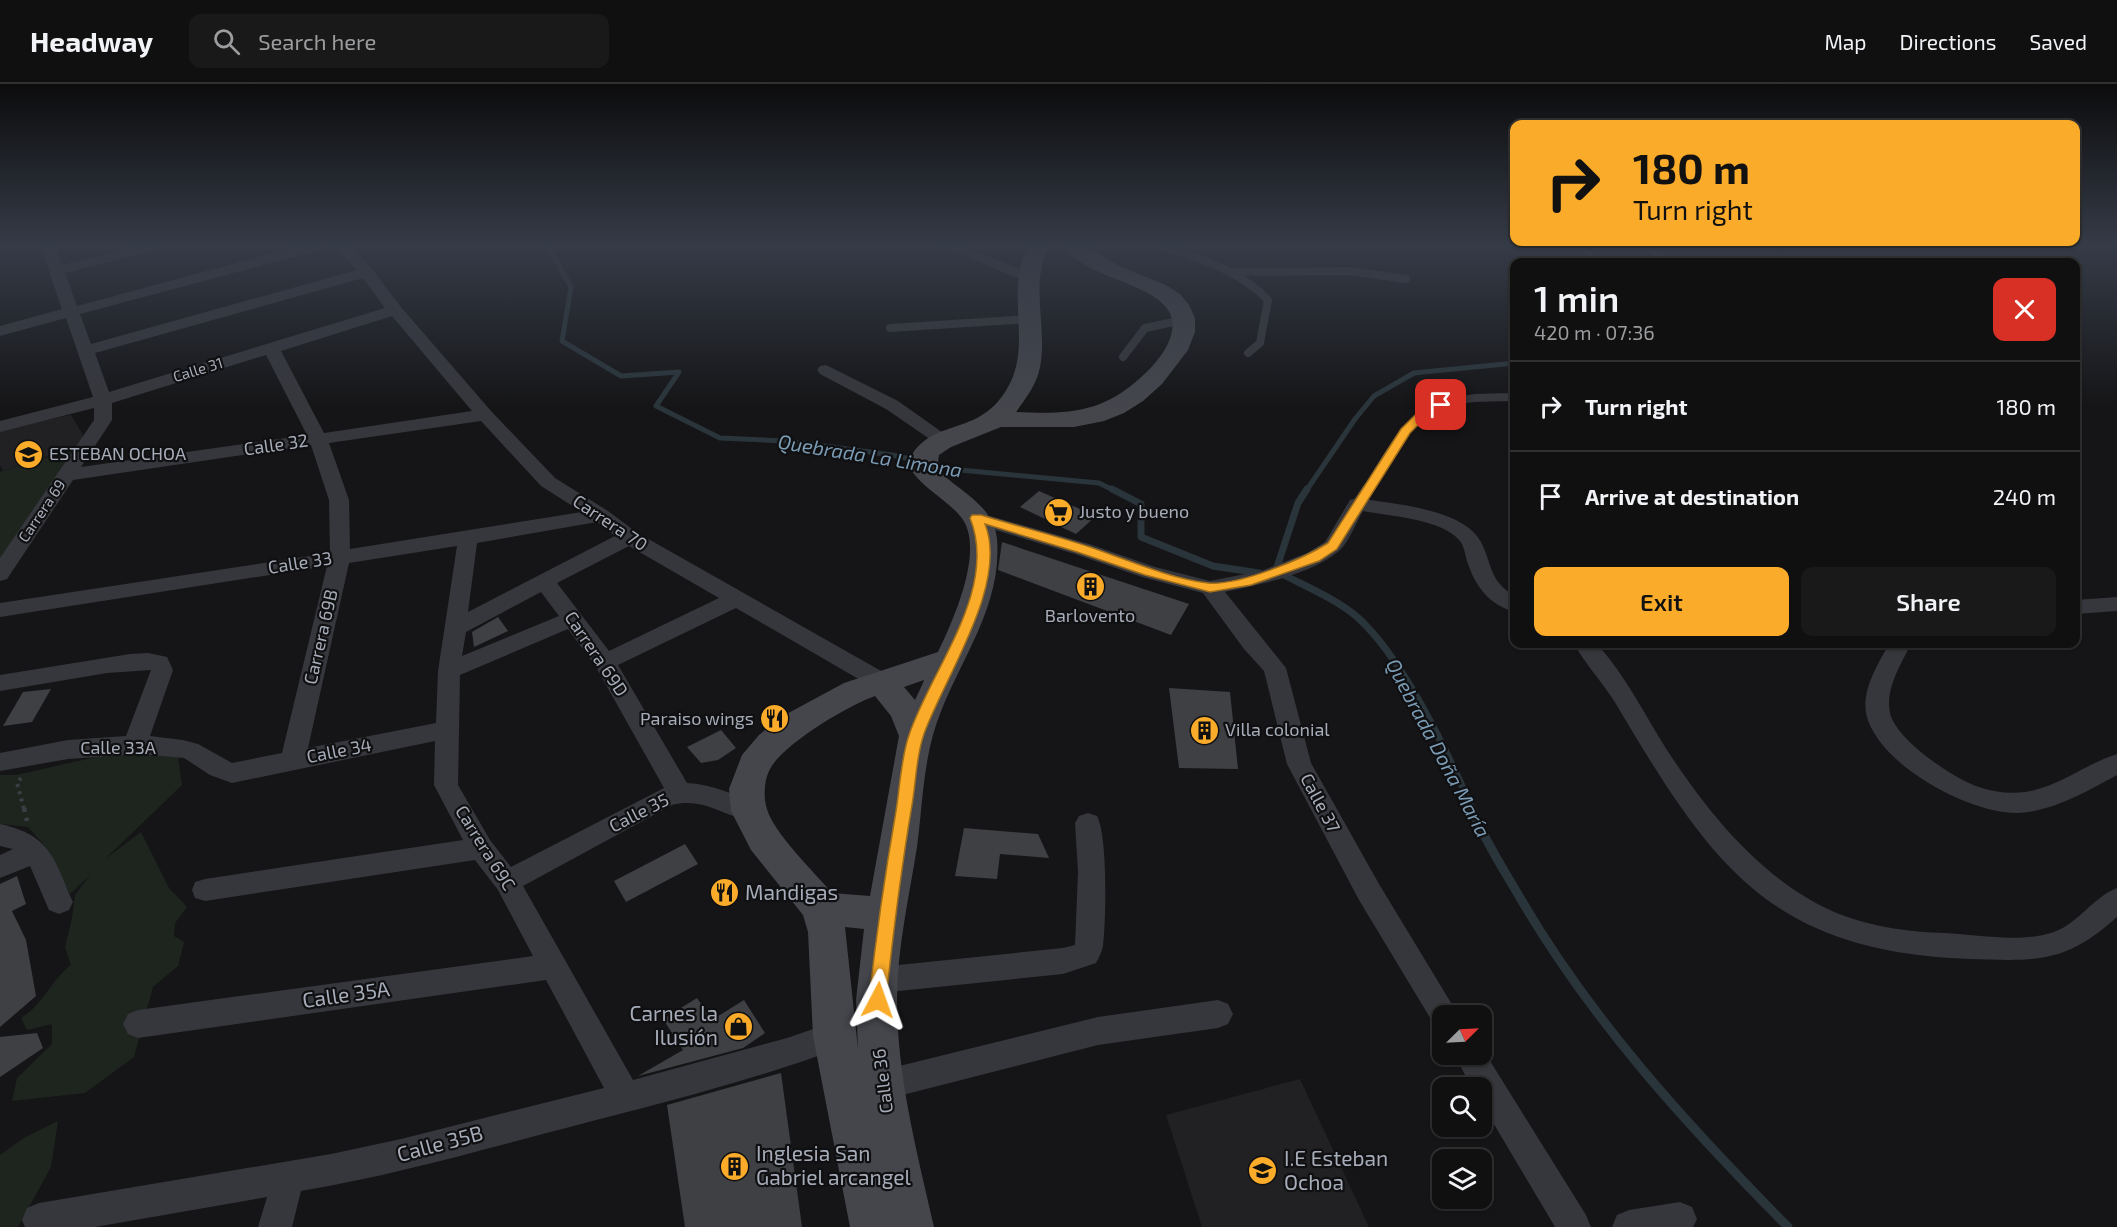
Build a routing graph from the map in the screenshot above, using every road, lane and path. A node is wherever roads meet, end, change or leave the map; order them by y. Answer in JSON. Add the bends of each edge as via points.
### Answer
{"nodes":[{"id":1,"x":67,"y":300,"type":"edge"},
{"id":2,"x":115,"y":300,"type":"edge"},
{"id":3,"x":266,"y":300,"type":"edge"},
{"id":4,"x":388,"y":300,"type":"edge"},
{"id":5,"x":1031,"y":300,"type":"edge"},
{"id":6,"x":1171,"y":300,"type":"edge"},
{"id":7,"x":1268,"y":300,"type":"edge"},
{"id":8,"x":395,"y":310,"type":"junction"},
{"id":9,"x":71,"y":312,"type":"junction"},
{"id":10,"x":1183,"y":317,"type":"junction"},
{"id":11,"x":1030,"y":319,"type":"junction"},
{"id":12,"x":890,"y":328,"type":"dead end"},
{"id":13,"x":0,"y":330,"type":"edge"},
{"id":14,"x":271,"y":348,"type":"junction"},
{"id":15,"x":86,"y":351,"type":"junction"},
{"id":16,"x":1248,"y":353,"type":"dead end"},
{"id":17,"x":1123,"y":357,"type":"dead end"},
{"id":18,"x":826,"y":370,"type":"dead end"},
{"id":19,"x":1510,"y":397,"type":"edge"},
{"id":20,"x":103,"y":400,"type":"junction"},
{"id":21,"x":484,"y":415,"type":"junction"},
{"id":22,"x":997,"y":418,"type":"junction"},
{"id":23,"x":0,"y":428,"type":"edge"},
{"id":24,"x":318,"y":439,"type":"junction"},
{"id":25,"x":931,"y":454,"type":"junction"},
{"id":26,"x":67,"y":475,"type":"junction"},
{"id":27,"x":1357,"y":504,"type":"junction"},
{"id":28,"x":601,"y":515,"type":"junction"},
{"id":29,"x":976,"y":518,"type":"junction"},
{"id":30,"x":629,"y":537,"type":"junction"},
{"id":31,"x":468,"y":538,"type":"junction"},
{"id":32,"x":340,"y":557,"type":"junction"},
{"id":33,"x":0,"y":574,"type":"edge"},
{"id":34,"x":545,"y":582,"type":"junction"},
{"id":35,"x":1210,"y":588,"type":"junction"},
{"id":36,"x":735,"y":599,"type":"junction"},
{"id":37,"x":1510,"y":602,"type":"edge"},
{"id":38,"x":2117,"y":604,"type":"edge"},
{"id":39,"x":2080,"y":607,"type":"edge"},
{"id":40,"x":0,"y":610,"type":"edge"},
{"id":41,"x":573,"y":618,"type":"junction"},
{"id":42,"x":457,"y":627,"type":"junction"},
{"id":43,"x":1589,"y":648,"type":"edge"},
{"id":44,"x":1898,"y":648,"type":"edge"},
{"id":45,"x":950,"y":660,"type":"junction"},
{"id":46,"x":605,"y":662,"type":"junction"},
{"id":47,"x":449,"y":671,"type":"junction"},
{"id":48,"x":863,"y":679,"type":"junction"},
{"id":49,"x":0,"y":683,"type":"edge"},
{"id":50,"x":447,"y":730,"type":"junction"},
{"id":51,"x":916,"y":736,"type":"junction"},
{"id":52,"x":134,"y":746,"type":"junction"},
{"id":53,"x":46,"y":753,"type":"junction"},
{"id":54,"x":293,"y":760,"type":"junction"},
{"id":55,"x":0,"y":762,"type":"edge"},
{"id":56,"x":2117,"y":763,"type":"edge"},
{"id":57,"x":232,"y":773,"type":"joint"},
{"id":58,"x":679,"y":792,"type":"junction"},
{"id":59,"x":749,"y":811,"type":"junction"},
{"id":60,"x":1088,"y":823,"type":"dead end"},
{"id":61,"x":18,"y":841,"type":"edge"},
{"id":62,"x":481,"y":848,"type":"junction"},
{"id":63,"x":0,"y":867,"type":"edge"},
{"id":64,"x":507,"y":882,"type":"junction"},
{"id":65,"x":205,"y":890,"type":"dead end"},
{"id":66,"x":2117,"y":900,"type":"edge"},
{"id":67,"x":60,"y":902,"type":"dead end"},
{"id":68,"x":821,"y":909,"type":"junction"},
{"id":69,"x":886,"y":911,"type":"junction"},
{"id":70,"x":554,"y":966,"type":"junction"},
{"id":71,"x":879,"y":980,"type":"junction"},
{"id":72,"x":1438,"y":1005,"type":"edge"},
{"id":73,"x":1218,"y":1014,"type":"dead end"},
{"id":74,"x":138,"y":1024,"type":"dead end"},
{"id":75,"x":834,"y":1036,"type":"junction"},
{"id":76,"x":1476,"y":1065,"type":"edge"},
{"id":77,"x":883,"y":1085,"type":"junction"},
{"id":78,"x":626,"y":1096,"type":"junction"},
{"id":79,"x":289,"y":1177,"type":"junction"},
{"id":80,"x":1680,"y":1219,"type":"dead end"},
{"id":81,"x":39,"y":1220,"type":"dead end"},
{"id":82,"x":275,"y":1227,"type":"edge"},
{"id":83,"x":873,"y":1227,"type":"edge"},
{"id":84,"x":911,"y":1227,"type":"edge"},
{"id":85,"x":1574,"y":1227,"type":"edge"},
{"id":86,"x":1629,"y":1227,"type":"edge"}],
"edges":[{"from":1,"to":9,"type":"street"},
{"from":2,"to":9,"type":"street"},
{"from":3,"to":15,"type":"street"},
{"from":4,"to":8,"type":"street","name":"Carrera 70"},
{"from":5,"to":11,"type":"main road"},
{"from":6,"to":10,"type":"main road"},
{"from":7,"to":16,"type":"lane","via":[[1260,343]]},
{"from":8,"to":14,"type":"street","name":"Calle 31"},
{"from":8,"to":21,"type":"street","name":"Carrera 70"},
{"from":9,"to":13,"type":"street"},
{"from":9,"to":15,"type":"street"},
{"from":10,"to":17,"type":"lane","via":[[1145,328]]},
{"from":10,"to":22,"type":"main road","via":[[1182,339],[1156,378],[1132,400],[1104,414],[1071,420]]},
{"from":11,"to":12,"type":"lane"},
{"from":11,"to":22,"type":"main road","via":[[1029,367]]},
{"from":14,"to":20,"type":"street","name":"Calle 31"},
{"from":14,"to":24,"type":"street","name":"Carrera 69B"},
{"from":15,"to":20,"type":"street"},
{"from":18,"to":25,"type":"street","via":[[901,410]]},
{"from":19,"to":27,"type":"lane","via":[[1441,405],[1419,417]]},
{"from":20,"to":23,"type":"street","name":"Calle 31"},
{"from":20,"to":26,"type":"street","name":"Carrera 69","via":[[103,420]]},
{"from":21,"to":24,"type":"street","name":"Calle 32"},
{"from":21,"to":28,"type":"street","name":"Carrera 70","via":[[548,482]]},
{"from":22,"to":25,"type":"main road"},
{"from":24,"to":26,"type":"street","name":"Calle 32"},
{"from":24,"to":32,"type":"street","name":"Carrera 69B","via":[[339,500]]},
{"from":25,"to":29,"type":"main road"},
{"from":26,"to":33,"type":"street","name":"Carrera 69"},
{"from":27,"to":35,"type":"street","via":[[1333,546],[1314,558],[1264,577]]},
{"from":27,"to":37,"type":"street","via":[[1408,513],[1451,525],[1464,533],[1472,544],[1486,587]]},
{"from":28,"to":30,"type":"street","name":"Carrera 70"},
{"from":28,"to":31,"type":"street","name":"Calle 33"},
{"from":29,"to":35,"type":"street"},
{"from":29,"to":45,"type":"main road","name":"Calle 36","via":[[984,555],[976,598]]},
{"from":30,"to":34,"type":"street"},
{"from":30,"to":36,"type":"street","name":"Carrera 70"},
{"from":31,"to":32,"type":"street","name":"Calle 33"},
{"from":31,"to":42,"type":"street","name":"Carrera 69C"},
{"from":32,"to":40,"type":"street","name":"Calle 33"},
{"from":32,"to":54,"type":"street","name":"Carrera 69B"},
{"from":34,"to":41,"type":"street","name":"Carrera 69D"},
{"from":34,"to":42,"type":"street"},
{"from":35,"to":72,"type":"street","name":"Calle 37","via":[[1275,668],[1299,764],[1369,892]]},
{"from":36,"to":46,"type":"street"},
{"from":36,"to":48,"type":"street","name":"Carrera 70"},
{"from":38,"to":39,"type":"street"},
{"from":41,"to":46,"type":"street","name":"Carrera 69D"},
{"from":41,"to":47,"type":"street"},
{"from":42,"to":47,"type":"street","name":"Carrera 69C"},
{"from":43,"to":66,"type":"street","via":[[1605,666],[1660,758],[1729,851],[1781,895],[1821,919],[1920,945],[2028,949],[2064,941]]},
{"from":44,"to":56,"type":"street","via":[[1881,684],[1878,714],[1891,738],[1929,772],[1975,796],[2013,803],[2047,796]]},
{"from":45,"to":48,"type":"main road"},
{"from":45,"to":51,"type":"main road","name":"Calle 36"},
{"from":46,"to":58,"type":"street","name":"Carrera 69D"},
{"from":47,"to":50,"type":"street","name":"Carrera 69C"},
{"from":48,"to":51,"type":"main road","via":[[905,711]]},
{"from":48,"to":59,"type":"main road","via":[[771,744],[754,764],[747,789]]},
{"from":49,"to":52,"type":"street","via":[[87,668],[159,663],[162,670]]},
{"from":50,"to":54,"type":"street","name":"Calle 34"},
{"from":50,"to":62,"type":"street","name":"Carrera 69C","via":[[446,785]]},
{"from":51,"to":69,"type":"main road","name":"Calle 36"},
{"from":52,"to":53,"type":"street","name":"Calle 33A","via":[[80,746]]},
{"from":52,"to":57,"type":"street","name":"Calle 33A","via":[[184,749],[220,771]]},
{"from":53,"to":55,"type":"street","name":"Calle 33A"},
{"from":53,"to":61,"type":"path","via":[[17,783],[28,827]]},
{"from":54,"to":57,"type":"street","name":"Calle 34"},
{"from":58,"to":59,"type":"street","name":"Calle 35","via":[[697,792]]},
{"from":58,"to":64,"type":"street","name":"Calle 35"},
{"from":59,"to":68,"type":"main road","via":[[764,839]]},
{"from":60,"to":71,"type":"street","via":[[1086,954],[1063,961]]},
{"from":61,"to":63,"type":"street"},
{"from":61,"to":67,"type":"street"},
{"from":62,"to":64,"type":"street","name":"Carrera 69C"},
{"from":62,"to":65,"type":"street"},
{"from":64,"to":70,"type":"street","name":"Carrera 69C"},
{"from":68,"to":69,"type":"main road"},
{"from":68,"to":75,"type":"main road","name":"Calle 36","via":[[827,932]]},
{"from":69,"to":71,"type":"main road","name":"Calle 36"},
{"from":70,"to":74,"type":"street","name":"Calle 35A"},
{"from":70,"to":78,"type":"street","name":"Carrera 69C"},
{"from":71,"to":77,"type":"main road","name":"Calle 36","via":[[876,1019]]},
{"from":73,"to":77,"type":"street","via":[[1098,1031]]},
{"from":75,"to":78,"type":"street","name":"Calle 35B"},
{"from":75,"to":83,"type":"main road","name":"Calle 36"},
{"from":76,"to":85,"type":"street"},
{"from":77,"to":84,"type":"main road","name":"Calle 36"},
{"from":78,"to":79,"type":"street","name":"Calle 35B","via":[[401,1155]]},
{"from":79,"to":81,"type":"street","name":"Calle 35B"},
{"from":79,"to":82,"type":"street"},
{"from":80,"to":86,"type":"street"}]}
